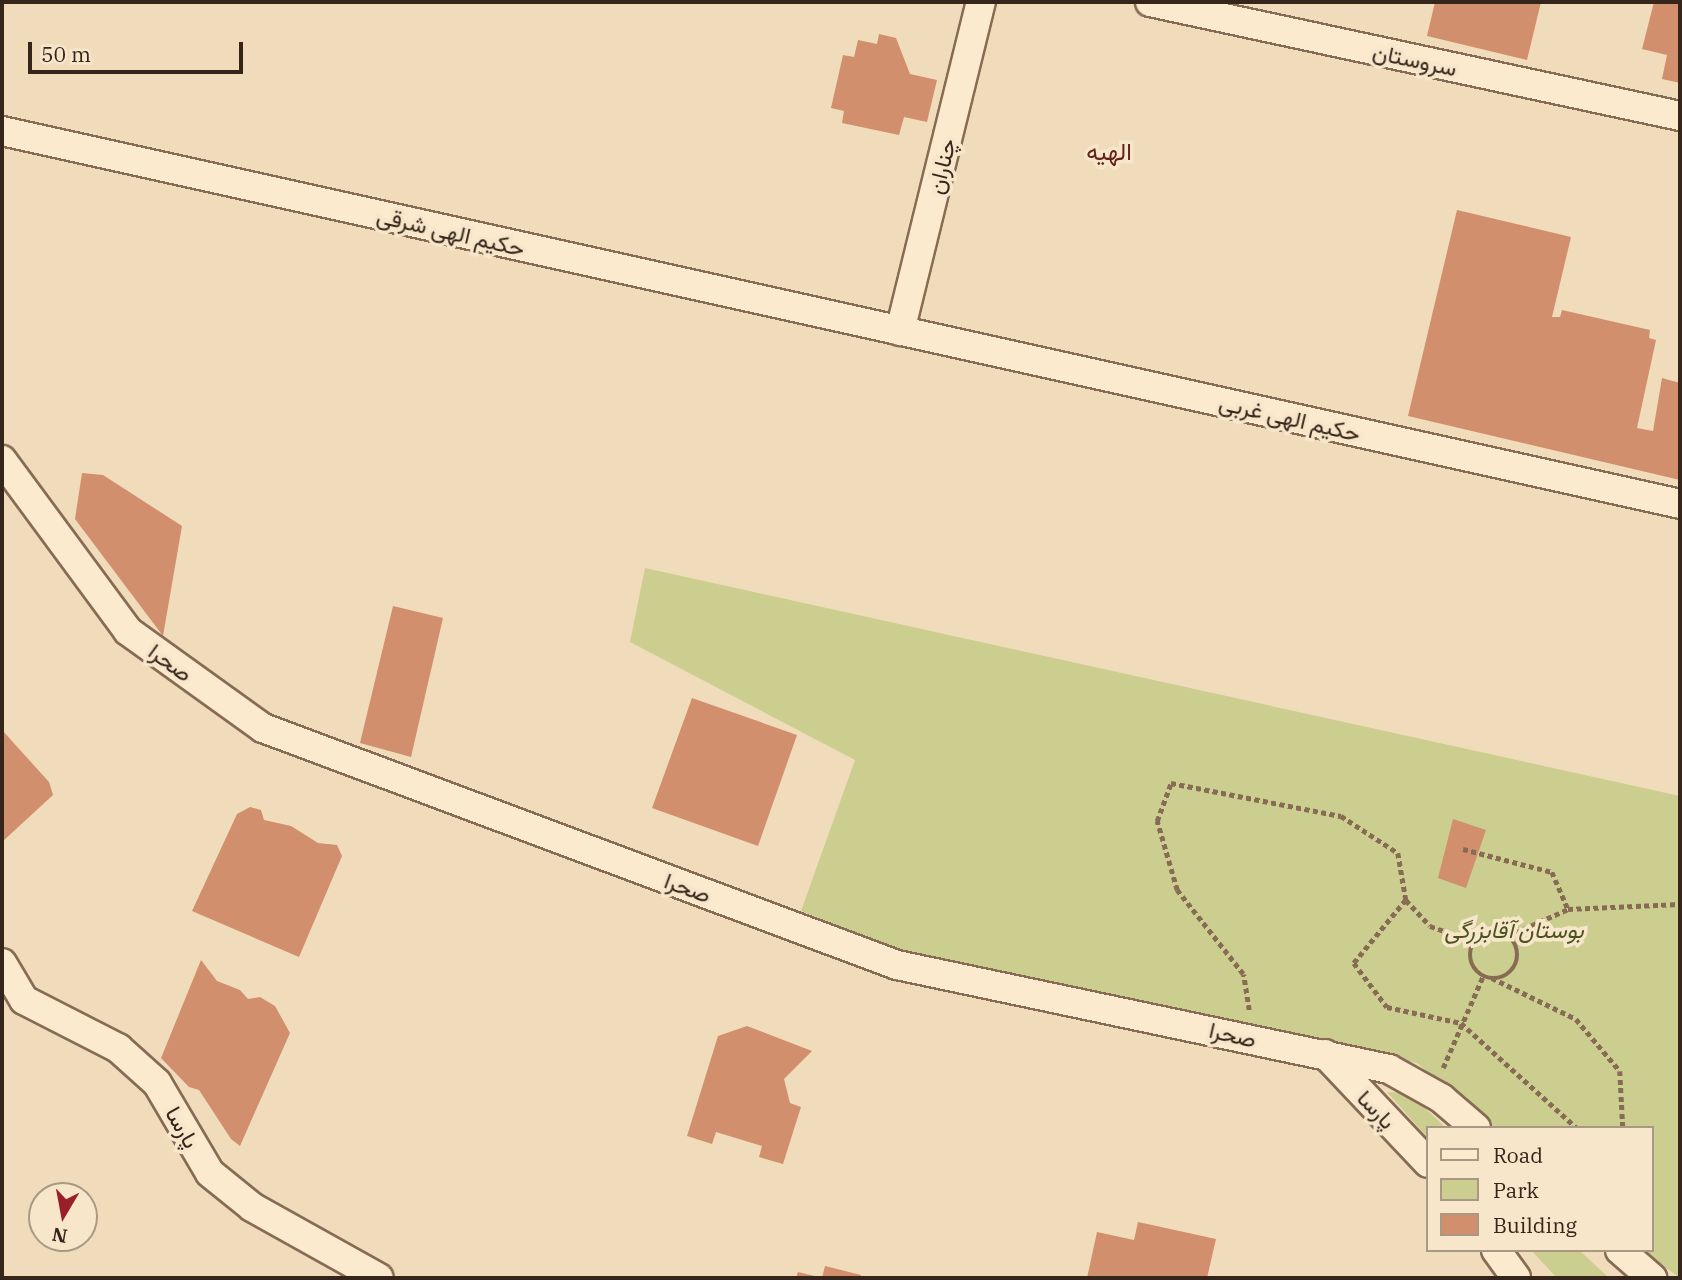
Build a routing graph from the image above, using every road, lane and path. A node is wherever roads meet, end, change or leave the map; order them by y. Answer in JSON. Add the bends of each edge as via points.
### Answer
{"nodes":[{"id":1,"x":981,"y":2,"type":"edge"},
{"id":2,"x":1150,"y":2,"type":"edge"},
{"id":3,"x":1680,"y":116,"type":"edge"},
{"id":4,"x":2,"y":131,"type":"edge"},
{"id":5,"x":900,"y":331,"type":"junction"},
{"id":6,"x":2,"y":460,"type":"edge"},
{"id":7,"x":1680,"y":504,"type":"edge"},
{"id":8,"x":1463,"y":849,"type":"dead end"},
{"id":9,"x":1406,"y":900,"type":"junction"},
{"id":10,"x":1680,"y":904,"type":"edge"},
{"id":11,"x":1568,"y":909,"type":"junction"},
{"id":12,"x":1508,"y":936,"type":"junction"},
{"id":13,"x":1473,"y":941,"type":"junction"},
{"id":14,"x":2,"y":963,"type":"edge"},
{"id":15,"x":1483,"y":976,"type":"junction"},
{"id":16,"x":1492,"y":978,"type":"junction"},
{"id":17,"x":1461,"y":1023,"type":"junction"},
{"id":18,"x":1254,"y":1038,"type":"junction"},
{"id":19,"x":1325,"y":1054,"type":"junction"},
{"id":20,"x":1441,"y":1098,"type":"junction"},
{"id":21,"x":1474,"y":1126,"type":"edge"},
{"id":22,"x":1575,"y":1126,"type":"edge"},
{"id":23,"x":1623,"y":1126,"type":"edge"},
{"id":24,"x":1426,"y":1161,"type":"edge"},
{"id":25,"x":1497,"y":1252,"type":"edge"},
{"id":26,"x":1622,"y":1252,"type":"edge"},
{"id":27,"x":379,"y":1278,"type":"edge"},
{"id":28,"x":1516,"y":1278,"type":"edge"},
{"id":29,"x":1653,"y":1278,"type":"edge"}],
"edges":[{"from":1,"to":5,"type":"street","name":"چناران"},
{"from":2,"to":3,"type":"street","name":"سروستان"},
{"from":4,"to":5,"type":"street","name":"حکیم الهی شرقی"},
{"from":5,"to":7,"type":"street","name":"حکیم الهی غربی"},
{"from":6,"to":18,"type":"street","name":"صحرا","via":[[128,631],[263,728],[897,965]]},
{"from":8,"to":11,"type":"path","via":[[1552,872]]},
{"from":9,"to":13,"type":"path","via":[[1430,926]]},
{"from":9,"to":17,"type":"path","via":[[1354,963],[1387,1007]]},
{"from":9,"to":18,"type":"path","via":[[1398,853],[1341,816],[1171,783],[1157,821],[1177,890],[1242,974]]},
{"from":10,"to":11,"type":"path"},
{"from":11,"to":12,"type":"path"},
{"from":12,"to":13,"type":"path","via":[[1487,933]]},
{"from":12,"to":16,"type":"path","via":[[1518,944],[1519,956],[1506,976]]},
{"from":13,"to":15,"type":"path","via":[[1472,967]]},
{"from":14,"to":27,"type":"street","name":"پارسا","via":[[24,1000],[118,1048],[158,1083],[210,1173],[252,1207]]},
{"from":15,"to":16,"type":"path"},
{"from":15,"to":17,"type":"path"},
{"from":16,"to":23,"type":"path","via":[[1576,1019],[1620,1071]]},
{"from":17,"to":20,"type":"path","via":[[1444,1061]]},
{"from":17,"to":22,"type":"path"},
{"from":18,"to":19,"type":"street","name":"صحرا"},
{"from":19,"to":20,"type":"street","name":"صحرا","via":[[1389,1069]]},
{"from":19,"to":24,"type":"street","name":"پارسا"},
{"from":20,"to":21,"type":"street","name":"صحرا"},
{"from":25,"to":28,"type":"street"},
{"from":26,"to":29,"type":"street"}]}
